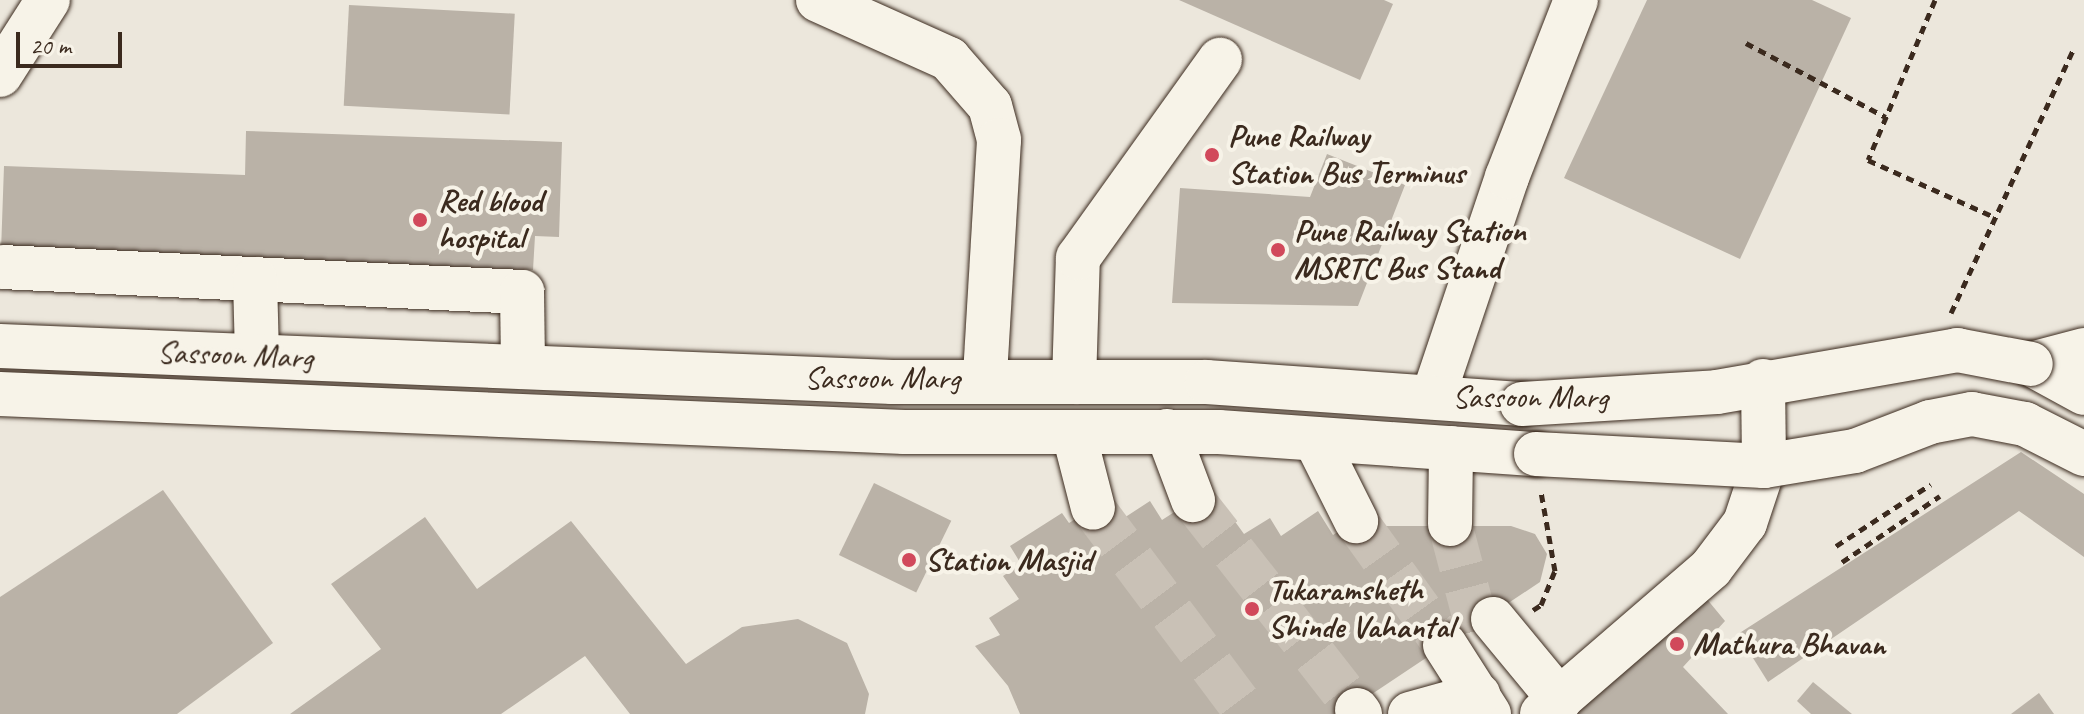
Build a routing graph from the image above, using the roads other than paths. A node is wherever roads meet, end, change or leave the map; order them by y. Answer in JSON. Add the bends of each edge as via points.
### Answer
{"nodes":[{"id":1,"x":48,"y":0,"type":"edge"},
{"id":2,"x":818,"y":0,"type":"edge"},
{"id":3,"x":1576,"y":0,"type":"edge"},
{"id":4,"x":1220,"y":60,"type":"dead end"},
{"id":5,"x":0,"y":75,"type":"edge"},
{"id":6,"x":2,"y":267,"type":"dead end"},
{"id":7,"x":255,"y":279,"type":"junction"},
{"id":8,"x":0,"y":346,"type":"edge"},
{"id":9,"x":257,"y":356,"type":"junction"},
{"id":10,"x":523,"y":367,"type":"junction"},
{"id":11,"x":2070,"y":374,"type":"edge"},
{"id":12,"x":985,"y":378,"type":"junction"},
{"id":13,"x":1763,"y":381,"type":"junction"},
{"id":14,"x":1074,"y":382,"type":"junction"},
{"id":15,"x":0,"y":394,"type":"edge"},
{"id":16,"x":1433,"y":397,"type":"junction"},
{"id":17,"x":1167,"y":431,"type":"junction"},
{"id":18,"x":1074,"y":434,"type":"junction"},
{"id":19,"x":1315,"y":439,"type":"junction"},
{"id":20,"x":1461,"y":450,"type":"junction"},
{"id":21,"x":2084,"y":454,"type":"edge"},
{"id":22,"x":1764,"y":466,"type":"junction"},
{"id":23,"x":1193,"y":500,"type":"tunnel mouth"},
{"id":24,"x":1093,"y":508,"type":"tunnel mouth"},
{"id":25,"x":1356,"y":521,"type":"tunnel mouth"},
{"id":26,"x":1461,"y":524,"type":"tunnel mouth"},
{"id":27,"x":1484,"y":705,"type":"edge"},
{"id":28,"x":1547,"y":709,"type":"edge"},
{"id":29,"x":1410,"y":714,"type":"edge"}],
"edges":[{"from":1,"to":5,"type":"main road"},
{"from":2,"to":12,"type":"main road","via":[[949,59],[990,106],[999,140]]},
{"from":3,"to":16,"type":"main road","via":[[1507,177]]},
{"from":4,"to":14,"type":"main road","via":[[1078,258]]},
{"from":6,"to":7,"type":"main road"},
{"from":7,"to":9,"type":"main road"},
{"from":7,"to":10,"type":"main road","via":[[522,292]]},
{"from":8,"to":9,"type":"main road","name":"Sassoon Marg"},
{"from":9,"to":10,"type":"main road","name":"Sassoon Marg"},
{"from":10,"to":12,"type":"main road","name":"Sassoon Marg","via":[[892,382]]},
{"from":11,"to":13,"type":"main road","name":"Sassoon Marg","bridge":true,"via":[[1957,350]]},
{"from":12,"to":14,"type":"main road","name":"Sassoon Marg"},
{"from":13,"to":16,"type":"main road","name":"Sassoon Marg","bridge":true,"via":[[1717,392],[1522,404]]},
{"from":13,"to":22,"type":"main road","bridge":true},
{"from":14,"to":16,"type":"main road","name":"Sassoon Marg","via":[[1207,382]]},
{"from":15,"to":18,"type":"main road","name":"Sassoon Marg","via":[[904,432]]},
{"from":17,"to":18,"type":"main road","name":"Sassoon Marg"},
{"from":17,"to":19,"type":"main road","name":"Sassoon Marg"},
{"from":17,"to":23,"type":"main road"},
{"from":18,"to":24,"type":"main road"},
{"from":19,"to":20,"type":"main road","name":"Sassoon Marg"},
{"from":19,"to":25,"type":"main road"},
{"from":20,"to":22,"type":"main road","name":"Sassoon Marg","bridge":true},
{"from":20,"to":26,"type":"main road"},
{"from":21,"to":22,"type":"main road","name":"Sassoon Marg","bridge":true,"via":[[2025,424],[1972,414],[1930,422],[1855,451]]},
{"from":22,"to":28,"type":"main road","via":[[1745,523],[1711,568]]},
{"from":27,"to":28,"type":"main road","via":[[1479,631]]},
{"from":27,"to":29,"type":"main road"}]}
